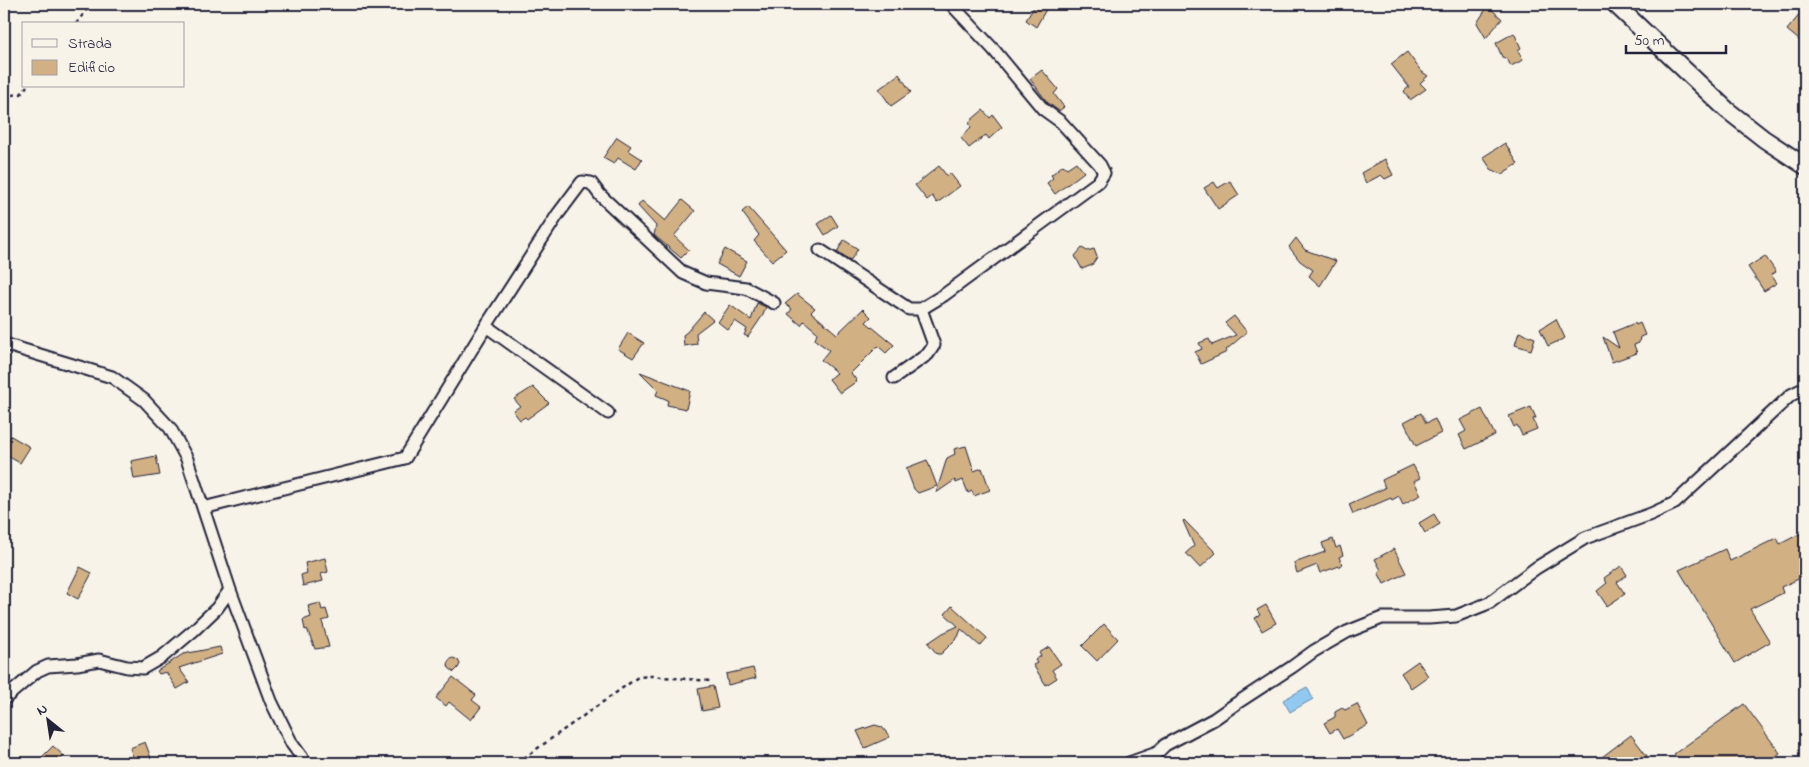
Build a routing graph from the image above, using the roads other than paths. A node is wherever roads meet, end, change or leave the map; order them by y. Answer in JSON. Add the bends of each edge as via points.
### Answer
{"nodes":[{"id":1,"x":951,"y":4,"type":"edge"},
{"id":2,"x":1615,"y":4,"type":"edge"},
{"id":3,"x":1805,"y":166,"type":"edge"},
{"id":4,"x":820,"y":250,"type":"dead end"},
{"id":5,"x":774,"y":303,"type":"dead end"},
{"id":6,"x":921,"y":309,"type":"junction"},
{"id":7,"x":486,"y":326,"type":"junction"},
{"id":8,"x":4,"y":344,"type":"edge"},
{"id":9,"x":894,"y":378,"type":"dead end"},
{"id":10,"x":1805,"y":388,"type":"edge"},
{"id":11,"x":608,"y":413,"type":"dead end"},
{"id":12,"x":203,"y":508,"type":"junction"},
{"id":13,"x":230,"y":590,"type":"junction"},
{"id":14,"x":4,"y":699,"type":"edge"},
{"id":15,"x":306,"y":763,"type":"edge"},
{"id":16,"x":1129,"y":763,"type":"edge"}],
"edges":[{"from":1,"to":6,"type":"street","via":[[1104,173],[1098,182]]},
{"from":2,"to":3,"type":"main road","via":[[1728,110]]},
{"from":4,"to":6,"type":"street","via":[[909,309]]},
{"from":5,"to":7,"type":"street","via":[[746,288],[706,283],[683,273],[591,183],[582,182]]},
{"from":6,"to":9,"type":"street","via":[[934,345],[928,354]]},
{"from":7,"to":11,"type":"street"},
{"from":7,"to":12,"type":"street","via":[[405,458]]},
{"from":8,"to":12,"type":"street","via":[[112,377],[144,400],[170,428],[187,459]]},
{"from":10,"to":16,"type":"street","via":[[1791,395],[1675,504],[1585,538],[1536,568],[1490,603],[1456,616],[1382,618],[1347,632],[1238,703],[1165,745],[1158,753]]},
{"from":12,"to":13,"type":"street"},
{"from":13,"to":14,"type":"street","via":[[194,630],[162,657],[142,668],[99,660],[48,666],[37,671]]},
{"from":13,"to":15,"type":"street","via":[[271,701],[292,744]]}]}
